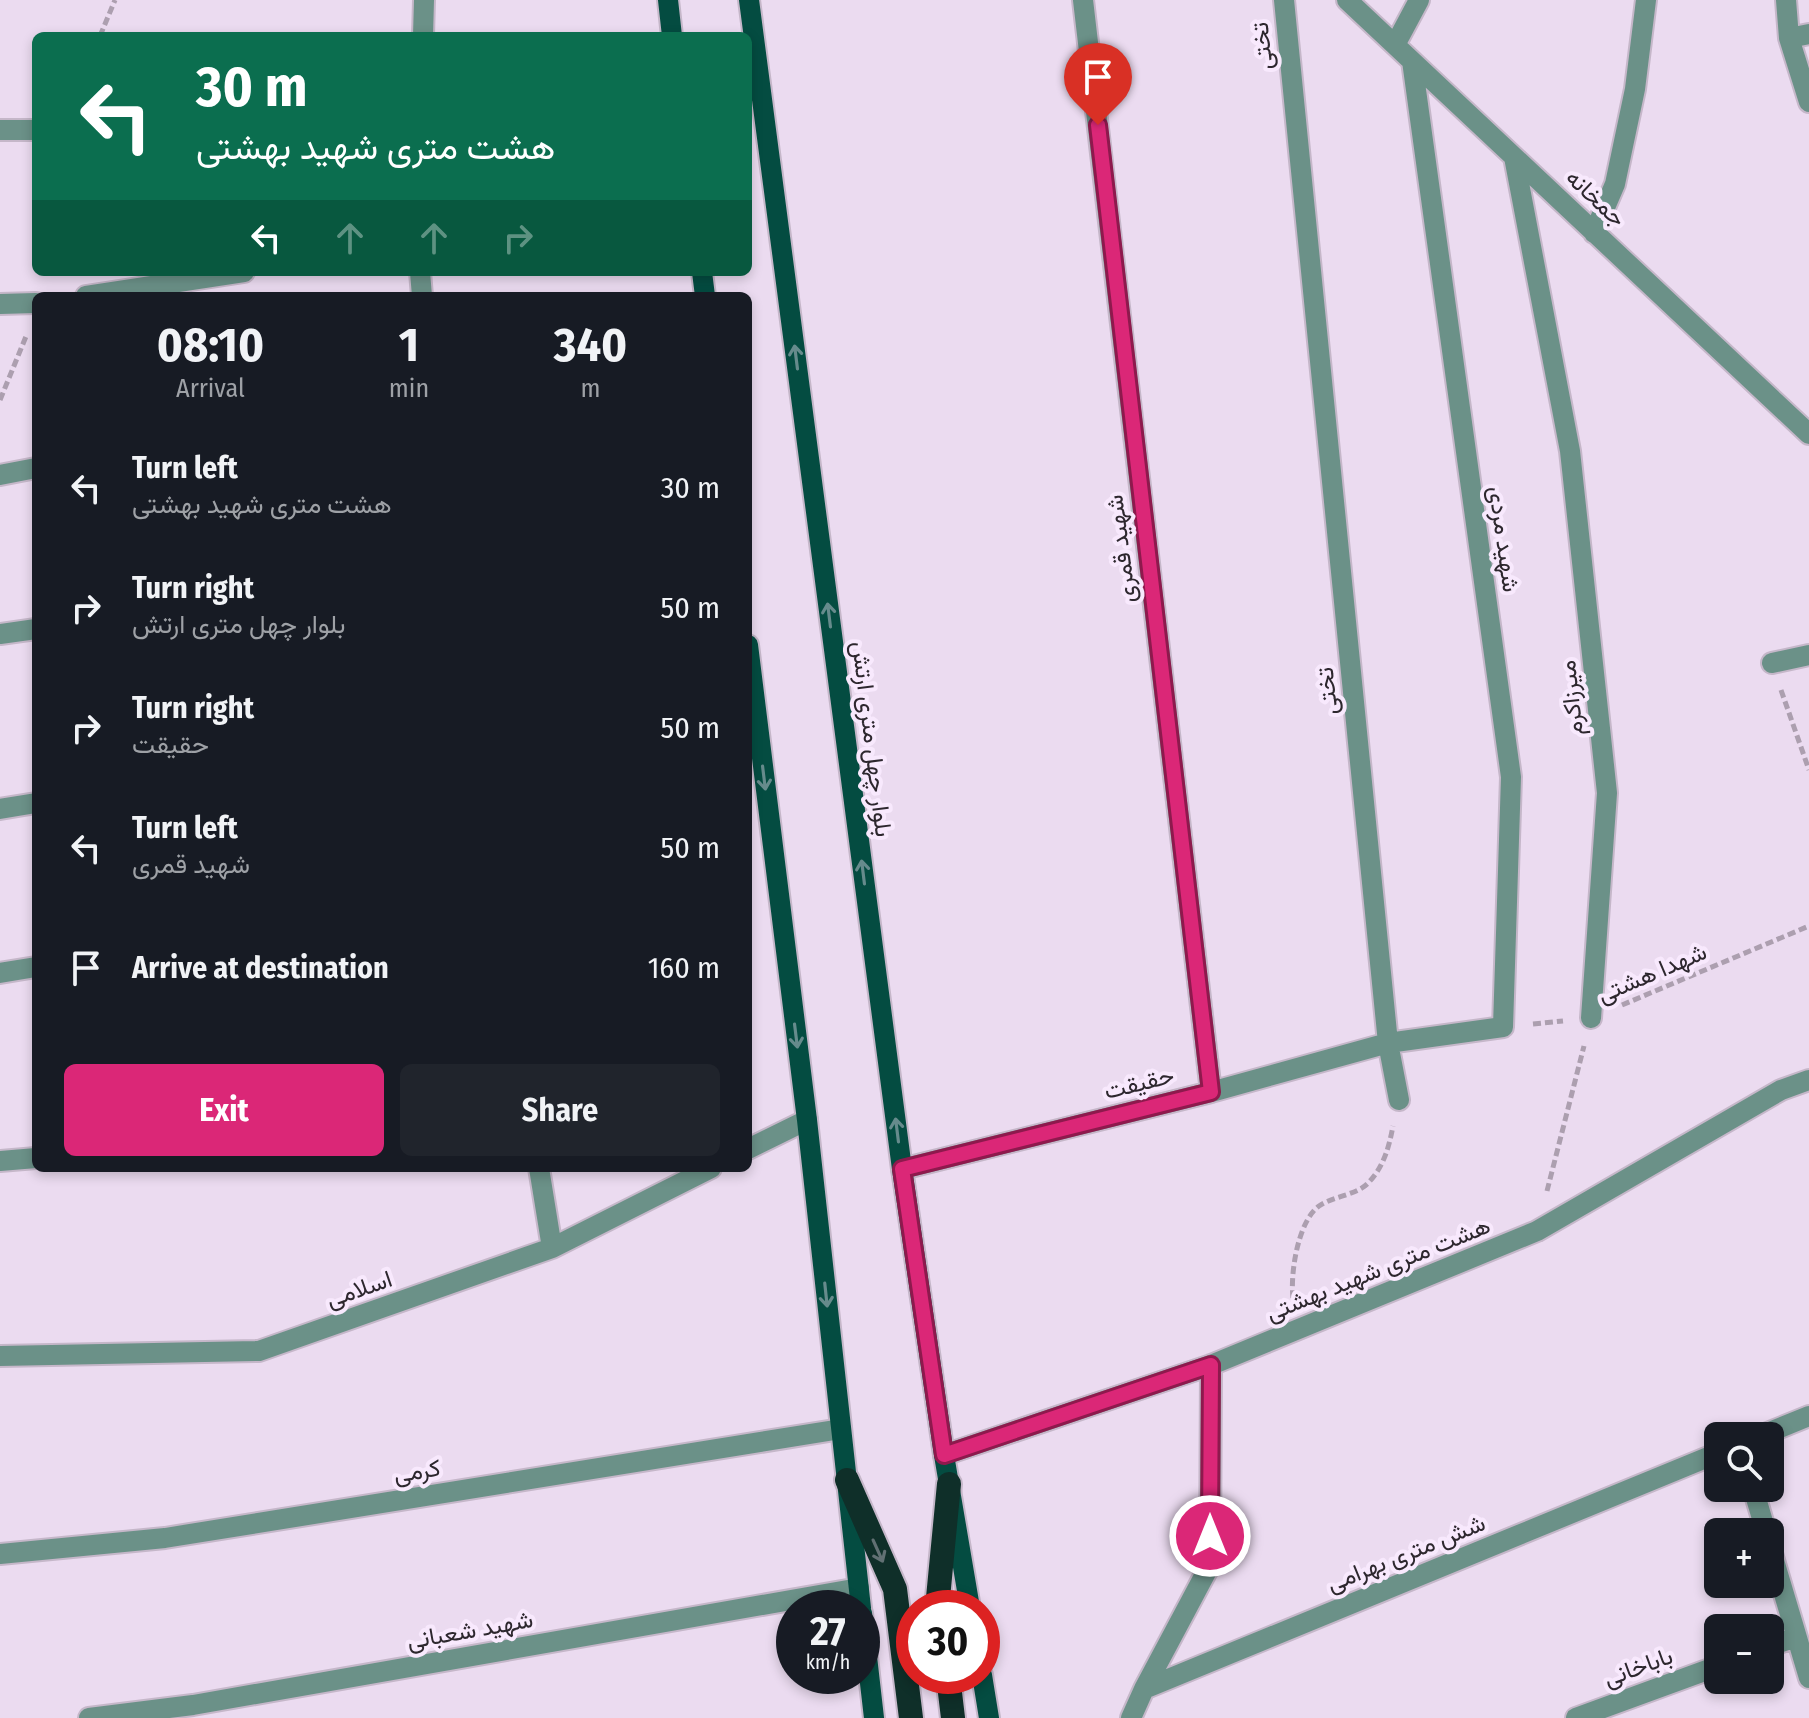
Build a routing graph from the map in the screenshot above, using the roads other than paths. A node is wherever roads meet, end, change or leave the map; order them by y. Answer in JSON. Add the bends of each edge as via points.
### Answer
{"nodes":[{"id":1,"x":424,"y":0,"type":"edge"},
{"id":2,"x":668,"y":0,"type":"edge"},
{"id":3,"x":749,"y":0,"type":"edge"},
{"id":4,"x":1083,"y":0,"type":"edge"},
{"id":5,"x":1284,"y":0,"type":"edge"},
{"id":6,"x":1347,"y":0,"type":"edge"},
{"id":7,"x":1419,"y":0,"type":"edge"},
{"id":8,"x":1646,"y":0,"type":"edge"},
{"id":9,"x":1786,"y":0,"type":"edge"},
{"id":10,"x":423,"y":32,"type":"edge"},
{"id":11,"x":672,"y":32,"type":"edge"},
{"id":12,"x":1799,"y":36,"type":"edge"},
{"id":13,"x":1395,"y":45,"type":"junction"},
{"id":14,"x":1412,"y":61,"type":"junction"},
{"id":15,"x":1809,"y":102,"type":"edge"},
{"id":16,"x":0,"y":130,"type":"edge"},
{"id":17,"x":32,"y":130,"type":"edge"},
{"id":18,"x":1514,"y":157,"type":"junction"},
{"id":19,"x":1594,"y":233,"type":"junction"},
{"id":20,"x":218,"y":276,"type":"edge"},
{"id":21,"x":112,"y":292,"type":"edge"},
{"id":22,"x":0,"y":304,"type":"edge"},
{"id":23,"x":32,"y":313,"type":"edge"},
{"id":24,"x":1809,"y":434,"type":"edge"},
{"id":25,"x":32,"y":469,"type":"edge"},
{"id":26,"x":0,"y":475,"type":"edge"},
{"id":27,"x":32,"y":630,"type":"edge"},
{"id":28,"x":0,"y":634,"type":"edge"},
{"id":29,"x":1809,"y":655,"type":"edge"},
{"id":30,"x":1772,"y":663,"type":"road end"},
{"id":31,"x":752,"y":677,"type":"edge"},
{"id":32,"x":32,"y":804,"type":"edge"},
{"id":33,"x":0,"y":809,"type":"edge"},
{"id":34,"x":32,"y":968,"type":"edge"},
{"id":35,"x":0,"y":973,"type":"edge"},
{"id":36,"x":1591,"y":1018,"type":"road end"},
{"id":37,"x":1503,"y":1027,"type":"joint"},
{"id":38,"x":1388,"y":1043,"type":"junction"},
{"id":39,"x":1809,"y":1080,"type":"edge"},
{"id":40,"x":1211,"y":1092,"type":"junction"},
{"id":41,"x":1399,"y":1100,"type":"road end"},
{"id":42,"x":807,"y":1120,"type":"junction"},
{"id":43,"x":752,"y":1147,"type":"edge"},
{"id":44,"x":32,"y":1158,"type":"edge"},
{"id":45,"x":0,"y":1161,"type":"edge"},
{"id":46,"x":902,"y":1169,"type":"junction"},
{"id":47,"x":540,"y":1172,"type":"edge"},
{"id":48,"x":703,"y":1172,"type":"edge"},
{"id":49,"x":552,"y":1248,"type":"junction"},
{"id":50,"x":0,"y":1356,"type":"edge"},
{"id":51,"x":1211,"y":1365,"type":"junction"},
{"id":52,"x":1809,"y":1416,"type":"edge"},
{"id":53,"x":1784,"y":1426,"type":"edge"},
{"id":54,"x":841,"y":1429,"type":"junction"},
{"id":55,"x":944,"y":1455,"type":"junction"},
{"id":56,"x":1704,"y":1459,"type":"edge"},
{"id":57,"x":847,"y":1480,"type":"junction"},
{"id":58,"x":949,"y":1484,"type":"junction"},
{"id":59,"x":0,"y":1554,"type":"edge"},
{"id":60,"x":860,"y":1590,"type":"edge"},
{"id":61,"x":940,"y":1590,"type":"edge"},
{"id":62,"x":967,"y":1590,"type":"edge"},
{"id":63,"x":1784,"y":1595,"type":"edge"},
{"id":64,"x":776,"y":1616,"type":"edge"},
{"id":65,"x":1796,"y":1637,"type":"junction"},
{"id":66,"x":1784,"y":1641,"type":"edge"},
{"id":67,"x":1704,"y":1671,"type":"edge"},
{"id":68,"x":1809,"y":1678,"type":"edge"},
{"id":69,"x":1144,"y":1689,"type":"junction"},
{"id":70,"x":871,"y":1694,"type":"edge"},
{"id":71,"x":950,"y":1694,"type":"edge"},
{"id":72,"x":985,"y":1694,"type":"edge"},
{"id":73,"x":89,"y":1718,"type":"edge"},
{"id":74,"x":874,"y":1718,"type":"edge"},
{"id":75,"x":911,"y":1718,"type":"edge"},
{"id":76,"x":953,"y":1718,"type":"edge"},
{"id":77,"x":989,"y":1718,"type":"edge"},
{"id":78,"x":1131,"y":1718,"type":"edge"},
{"id":79,"x":1576,"y":1718,"type":"edge"}],
"edges":[{"from":1,"to":10,"type":"street"},
{"from":2,"to":11,"type":"main road"},
{"from":46,"to":3,"type":"main road","name":"بلوار چهل متری ارتش","one_way":true},
{"from":4,"to":40,"type":"street","name":"شهید قمری"},
{"from":5,"to":38,"type":"street","name":"تختی"},
{"from":6,"to":13,"type":"street","name":"جمخانه"},
{"from":7,"to":13,"type":"street"},
{"from":8,"to":19,"type":"street","via":[[1615,184]]},
{"from":9,"to":12,"type":"street"},
{"from":12,"to":15,"type":"street"},
{"from":13,"to":14,"type":"street","name":"جمخانه"},
{"from":14,"to":18,"type":"street","name":"جمخانه"},
{"from":14,"to":37,"type":"street","name":"شهید مردی","via":[[1511,777]]},
{"from":16,"to":17,"type":"street"},
{"from":18,"to":19,"type":"street","name":"جمخانه"},
{"from":18,"to":36,"type":"street","name":"میرزاکرم","via":[[1570,451],[1607,793]]},
{"from":19,"to":24,"type":"street","name":"جمخانه"},
{"from":20,"to":21,"type":"street"},
{"from":22,"to":23,"type":"street"},
{"from":25,"to":26,"type":"street"},
{"from":27,"to":28,"type":"street"},
{"from":29,"to":30,"type":"street"},
{"from":31,"to":42,"type":"main road","one_way":true},
{"from":32,"to":33,"type":"street"},
{"from":34,"to":35,"type":"street"},
{"from":37,"to":38,"type":"street","name":"حقیقت"},
{"from":38,"to":40,"type":"street","name":"حقیقت"},
{"from":38,"to":41,"type":"street","name":"تختی"},
{"from":39,"to":51,"type":"street","name":"هشت متری شهید بهشتی","via":[[1781,1090],[1537,1231]]},
{"from":40,"to":46,"type":"street","name":"حقیقت"},
{"from":42,"to":43,"type":"street"},
{"from":42,"to":54,"type":"main road","one_way":true},
{"from":44,"to":45,"type":"street"},
{"from":46,"to":55,"type":"main road","name":"بلوار چهل متری ارتش"},
{"from":47,"to":49,"type":"street"},
{"from":48,"to":49,"type":"street","name":"اسلامی"},
{"from":49,"to":50,"type":"street","name":"اسلامی","via":[[259,1351]]},
{"from":51,"to":55,"type":"street","name":"هشت متری شهید بهشتی"},
{"from":51,"to":69,"type":"street","via":[[1210,1565]]},
{"from":52,"to":53,"type":"street"},
{"from":54,"to":57,"type":"main road"},
{"from":54,"to":59,"type":"street","name":"کرمی","via":[[165,1538]]},
{"from":55,"to":58,"type":"main road","name":"بلوار چهل متری ارتش"},
{"from":56,"to":69,"type":"street","name":"شش متری بهرامی"},
{"from":57,"to":60,"type":"main road"},
{"from":57,"to":75,"type":"highway","one_way":true,"via":[[895,1589]]},
{"from":58,"to":61,"type":"highway"},
{"from":58,"to":62,"type":"main road","name":"بلوار چهل متری ارتش"},
{"from":63,"to":65,"type":"street"},
{"from":64,"to":73,"type":"street","name":"شهید شعبانی"},
{"from":65,"to":66,"type":"street"},
{"from":65,"to":68,"type":"street"},
{"from":67,"to":79,"type":"street","name":"باباخانی"},
{"from":69,"to":78,"type":"street"},
{"from":70,"to":74,"type":"main road"},
{"from":71,"to":76,"type":"highway"},
{"from":72,"to":77,"type":"main road"}]}
